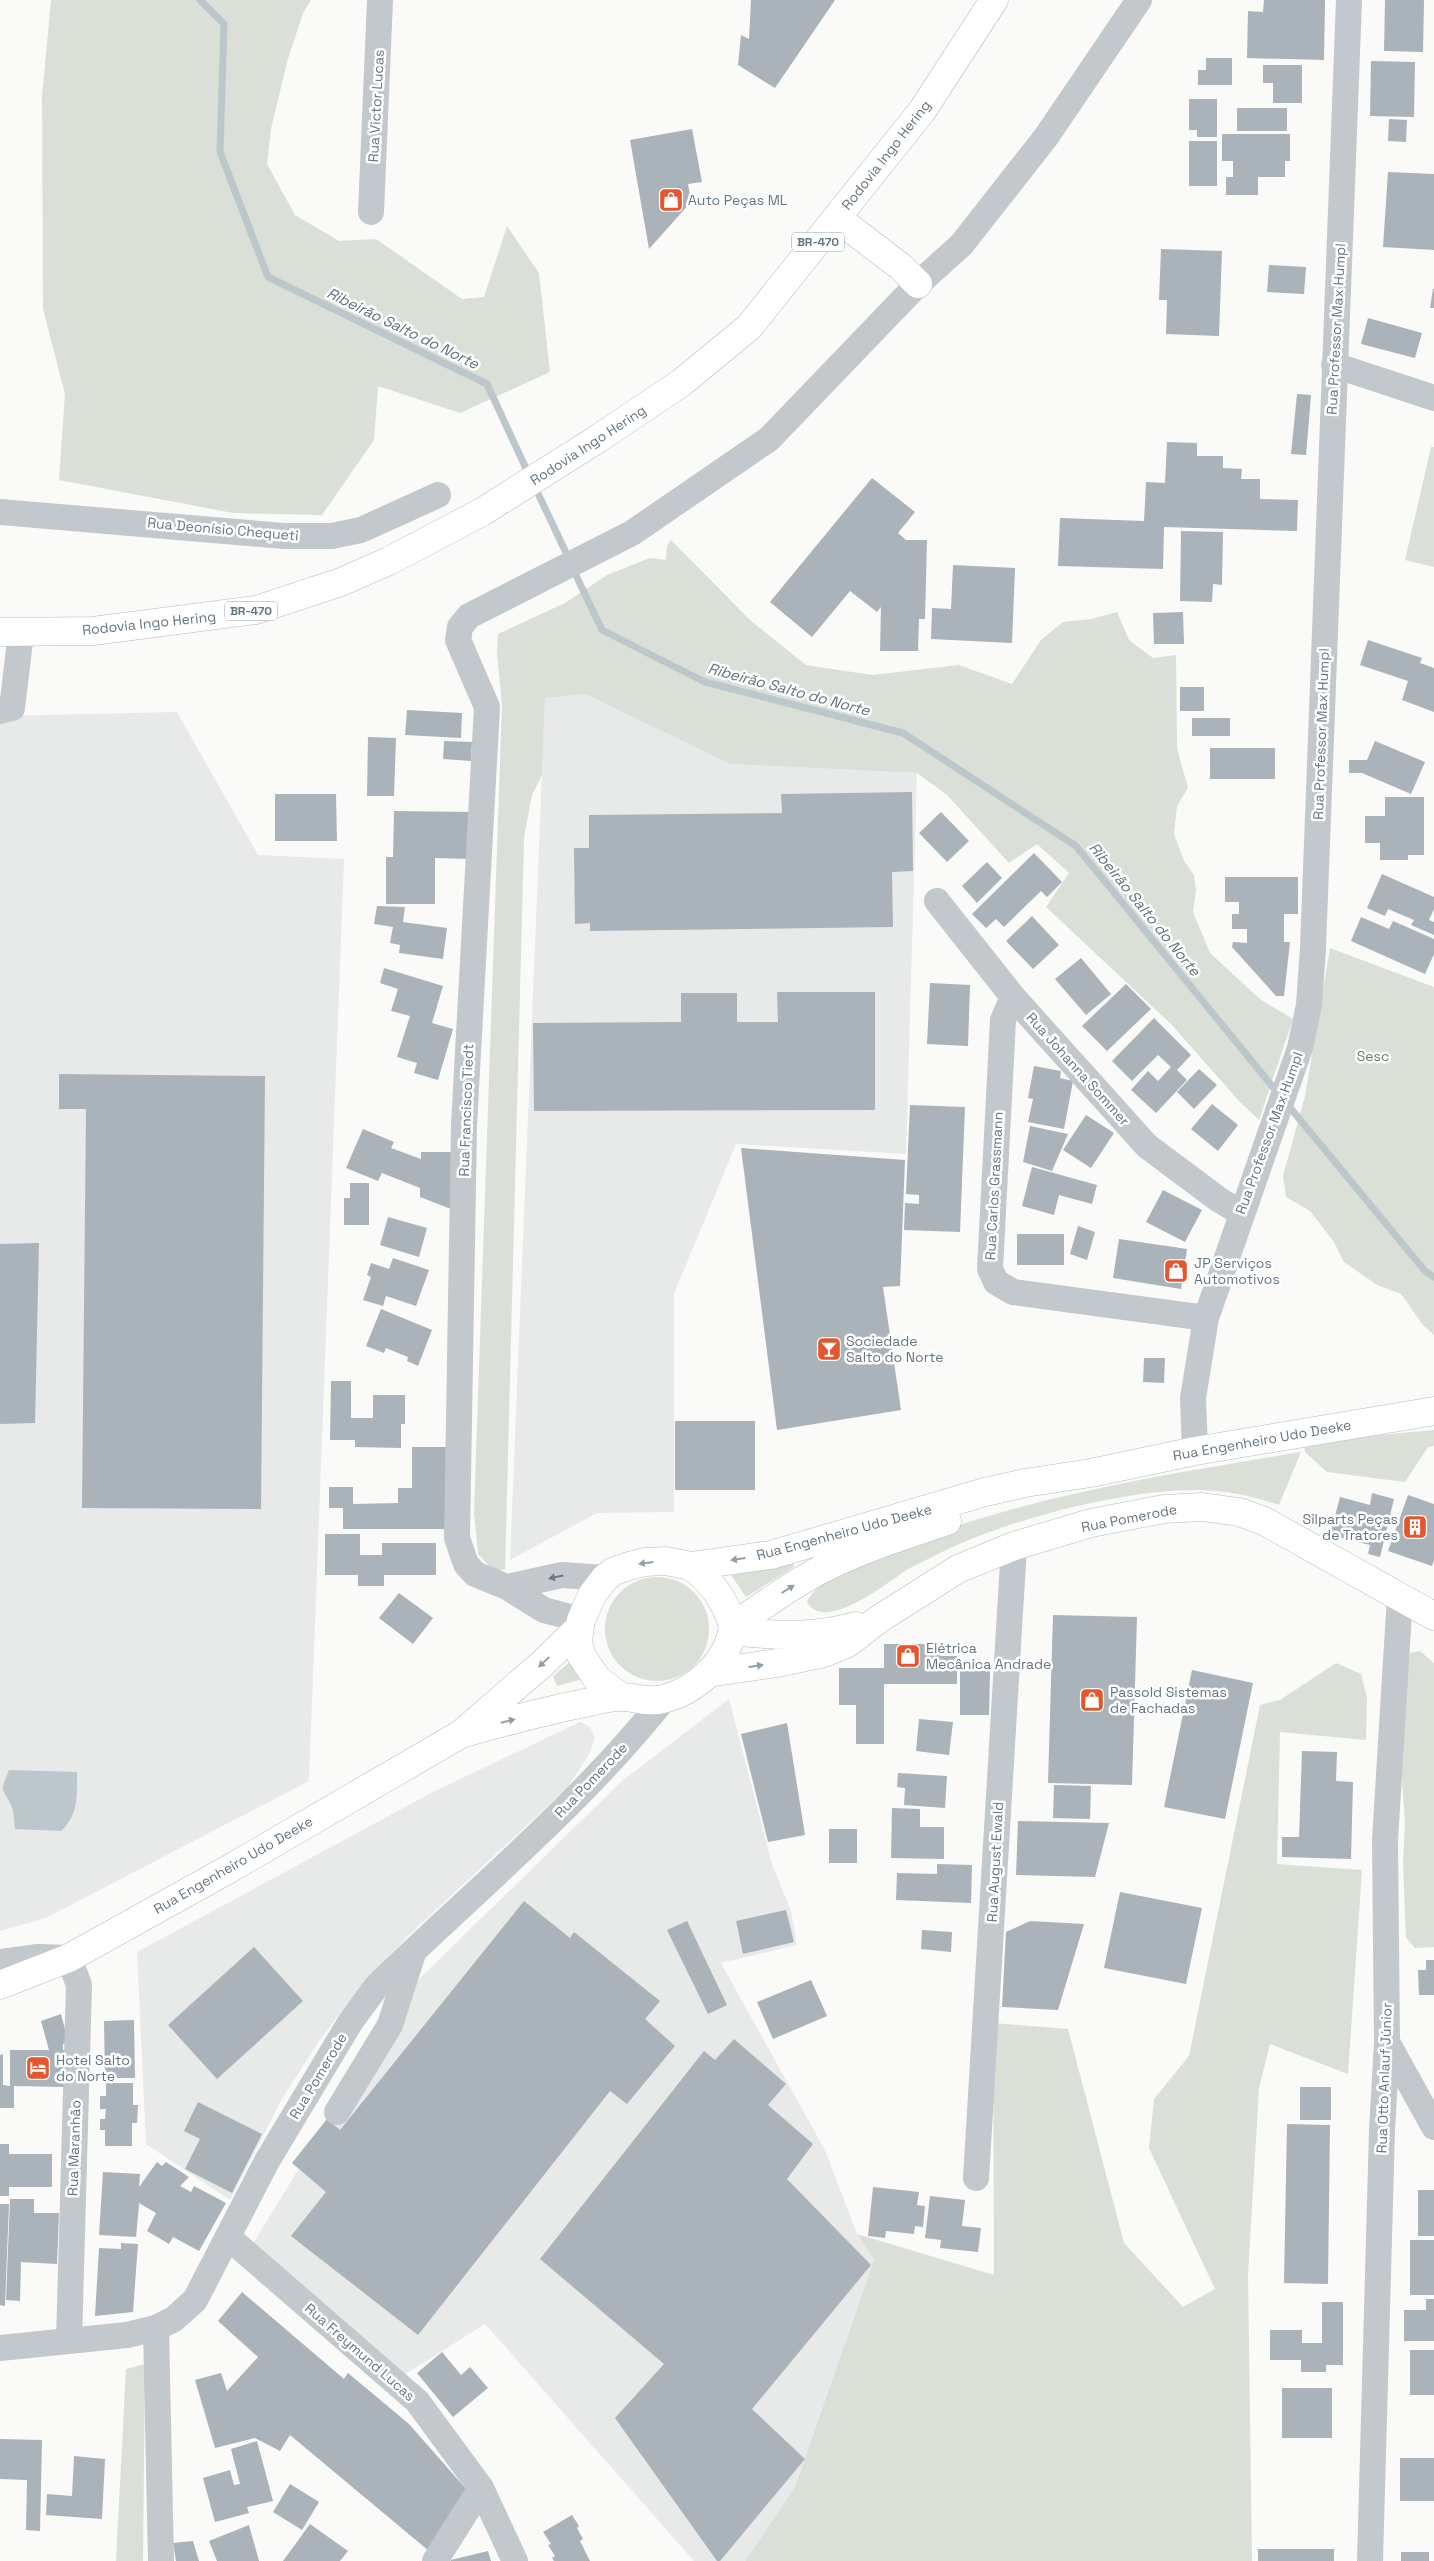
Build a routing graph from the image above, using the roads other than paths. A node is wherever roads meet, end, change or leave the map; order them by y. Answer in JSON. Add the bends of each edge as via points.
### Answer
{"nodes":[{"id":1,"x":380,"y":0,"type":"edge"},
{"id":2,"x":994,"y":0,"type":"edge"},
{"id":3,"x":1139,"y":0,"type":"edge"},
{"id":4,"x":1349,"y":0,"type":"edge"},
{"id":5,"x":371,"y":212,"type":"dead end"},
{"id":6,"x":838,"y":218,"type":"junction"},
{"id":7,"x":918,"y":284,"type":"junction"},
{"id":8,"x":1334,"y":365,"type":"junction"},
{"id":9,"x":1434,"y":398,"type":"edge"},
{"id":10,"x":438,"y":495,"type":"dead end"},
{"id":11,"x":0,"y":512,"type":"edge"},
{"id":12,"x":10,"y":632,"type":"edge"},
{"id":13,"x":0,"y":711,"type":"edge"},
{"id":14,"x":937,"y":901,"type":"dead end"},
{"id":15,"x":1013,"y":997,"type":"junction"},
{"id":16,"x":1241,"y":1213,"type":"junction"},
{"id":17,"x":1206,"y":1318,"type":"junction"},
{"id":18,"x":1434,"y":1411,"type":"edge"},
{"id":19,"x":1195,"y":1451,"type":"junction"},
{"id":20,"x":1090,"y":1473,"type":"junction"},
{"id":21,"x":1014,"y":1546,"type":"junction"},
{"id":22,"x":691,"y":1566,"type":"junction"},
{"id":23,"x":605,"y":1578,"type":"junction"},
{"id":24,"x":507,"y":1588,"type":"junction"},
{"id":25,"x":1400,"y":1596,"type":"junction"},
{"id":26,"x":1434,"y":1616,"type":"edge"},
{"id":27,"x":878,"y":1619,"type":"junction"},
{"id":28,"x":580,"y":1624,"type":"junction"},
{"id":29,"x":733,"y":1629,"type":"junction"},
{"id":30,"x":708,"y":1673,"type":"junction"},
{"id":31,"x":625,"y":1698,"type":"junction"},
{"id":32,"x":664,"y":1699,"type":"junction"},
{"id":33,"x":461,"y":1734,"type":"junction"},
{"id":34,"x":630,"y":1740,"type":"junction"},
{"id":35,"x":414,"y":1950,"type":"junction"},
{"id":36,"x":69,"y":1958,"type":"junction"},
{"id":37,"x":0,"y":1962,"type":"edge"},
{"id":38,"x":0,"y":1985,"type":"edge"},
{"id":39,"x":1387,"y":2042,"type":"junction"},
{"id":40,"x":337,"y":2112,"type":"dead end"},
{"id":41,"x":1434,"y":2127,"type":"edge"},
{"id":42,"x":976,"y":2178,"type":"dead end"},
{"id":43,"x":228,"y":2238,"type":"junction"},
{"id":44,"x":156,"y":2328,"type":"junction"},
{"id":45,"x":69,"y":2340,"type":"junction"},
{"id":46,"x":0,"y":2348,"type":"edge"},
{"id":47,"x":481,"y":2488,"type":"junction"},
{"id":48,"x":161,"y":2561,"type":"edge"},
{"id":49,"x":435,"y":2561,"type":"edge"},
{"id":50,"x":515,"y":2561,"type":"edge"},
{"id":51,"x":1370,"y":2561,"type":"edge"}],
"edges":[{"from":1,"to":5,"type":"street","name":"Rua Victor Lucas"},
{"from":2,"to":6,"type":"main road","name":"Rodovia Ingo Hering","number":"BR-470","via":[[922,111]]},
{"from":3,"to":7,"type":"street","via":[[1046,137],[962,244]]},
{"from":4,"to":8,"type":"street","name":"Rua Professor Max Humpl"},
{"from":6,"to":7,"type":"main road"},
{"from":6,"to":12,"type":"main road","name":"Rodovia Ingo Hering","number":"BR-470","via":[[749,327],[681,383],[482,512],[381,565],[256,610],[93,631]]},
{"from":7,"to":24,"type":"street","name":"Rua Francisco Tiedt","via":[[769,438],[632,533],[469,616],[460,627],[458,640],[486,707],[464,1125],[457,1538],[466,1564],[475,1574]]},
{"from":8,"to":9,"type":"street"},
{"from":8,"to":16,"type":"street","name":"Rua Professor Max Humpl","via":[[1314,948],[1309,1006],[1300,1048]]},
{"from":10,"to":11,"type":"street","name":"Rua Deonísio Chequeti","via":[[360,530],[332,536],[284,536]]},
{"from":12,"to":13,"type":"street","name":"Rodovia Ingo Hering","number":"BR-470","via":[[12,708]]},
{"from":14,"to":15,"type":"street","name":"Rua Johanna Sommer"},
{"from":15,"to":16,"type":"street","name":"Rua Johanna Sommer","via":[[1147,1146]]},
{"from":15,"to":17,"type":"street","name":"Rua Carlos Grassmann","via":[[1003,1020],[990,1269],[996,1282],[1014,1292]]},
{"from":16,"to":17,"type":"street","name":"Rua Professor Max Humpl"},
{"from":17,"to":19,"type":"street","name":"Rua Professor Max Humpl","via":[[1193,1398]]},
{"from":18,"to":19,"type":"main road","name":"Rua Engenheiro Udo Deeke"},
{"from":19,"to":20,"type":"main road","name":"Rua Engenheiro Udo Deeke"},
{"from":20,"to":22,"type":"main road","name":"Rua Engenheiro Udo Deeke","one_way":true,"via":[[985,1492],[771,1555]]},
{"from":29,"to":20,"type":"main road","name":"Rua Engenheiro Udo Deeke","one_way":true,"via":[[824,1568],[882,1544]]},
{"from":21,"to":25,"type":"main road","name":"Rua Pomerode","via":[[1091,1523],[1164,1509],[1202,1507],[1239,1512],[1264,1522]]},
{"from":21,"to":27,"type":"main road","name":"Rua Pomerode","via":[[958,1569]]},
{"from":21,"to":42,"type":"street","name":"Rua August Ewald"},
{"from":22,"to":23,"type":"main road","name":"Rua Engenheiro Udo Deeke","one_way":true,"via":[[666,1561],[645,1562],[614,1571]]},
{"from":22,"to":29,"type":"main road","via":[[716,1590],[728,1610]]},
{"from":23,"to":24,"type":"street","one_way":true,"via":[[562,1575]]},
{"from":23,"to":28,"type":"main road","name":"Rua Engenheiro Udo Deeke","via":[[592,1595]]},
{"from":24,"to":28,"type":"street","name":"Rua Francisco Tiedt","via":[[544,1610]]},
{"from":25,"to":26,"type":"main road","name":"Rua Pomerode"},
{"from":25,"to":39,"type":"street","name":"Rua Otto Anlauf Júnior","via":[[1385,1840]]},
{"from":27,"to":29,"type":"main road","name":"Rua Pomerode","via":[[823,1634],[796,1636]]},
{"from":30,"to":27,"type":"main road","name":"Rua Pomerode","one_way":true,"via":[[777,1664],[824,1653],[848,1643]]},
{"from":28,"to":31,"type":"main road","via":[[578,1641],[581,1655],[597,1679]]},
{"from":28,"to":33,"type":"main road","name":"Rua Engenheiro Udo Deeke","one_way":true,"via":[[543,1663]]},
{"from":29,"to":30,"type":"main road","name":"Rua Engenheiro Udo Deeke","via":[[718,1662]]},
{"from":30,"to":32,"type":"main road","name":"Rua Engenheiro Udo Deeke","via":[[692,1686]]},
{"from":31,"to":32,"type":"main road","name":"Rua Engenheiro Udo Deeke","via":[[644,1701]]},
{"from":33,"to":31,"type":"main road","name":"Rua Engenheiro Udo Deeke","one_way":true,"via":[[560,1708]]},
{"from":31,"to":34,"type":"street","name":"Rua Pomerode","via":[[633,1714]]},
{"from":32,"to":34,"type":"street","name":"Rua Pomerode"},
{"from":33,"to":36,"type":"main road","name":"Rua Engenheiro Udo Deeke"},
{"from":34,"to":35,"type":"street","name":"Rua Pomerode","via":[[565,1809]]},
{"from":35,"to":40,"type":"street","via":[[390,2024]]},
{"from":35,"to":43,"type":"street","name":"Rua Pomerode","via":[[376,1987],[351,2020],[267,2161]]},
{"from":36,"to":37,"type":"street","via":[[38,1957]]},
{"from":36,"to":38,"type":"main road","name":"Rua Engenheiro Udo Deeke"},
{"from":36,"to":45,"type":"street","name":"Rua Maranhão","via":[[79,1986]]},
{"from":39,"to":41,"type":"street"},
{"from":39,"to":51,"type":"street","name":"Rua Otto Anlauf Júnior"},
{"from":43,"to":44,"type":"street","name":"Rua Pomerode","via":[[195,2300],[174,2319]]},
{"from":43,"to":47,"type":"street","name":"Rua Freymund Lucas","via":[[417,2401]]},
{"from":44,"to":45,"type":"street","name":"Rua Pomerode","via":[[127,2335]]},
{"from":44,"to":48,"type":"street"},
{"from":45,"to":46,"type":"street","name":"Rua Pomerode"},
{"from":47,"to":49,"type":"street"},
{"from":47,"to":50,"type":"street","name":"Rua Freymund Lucas"}]}
